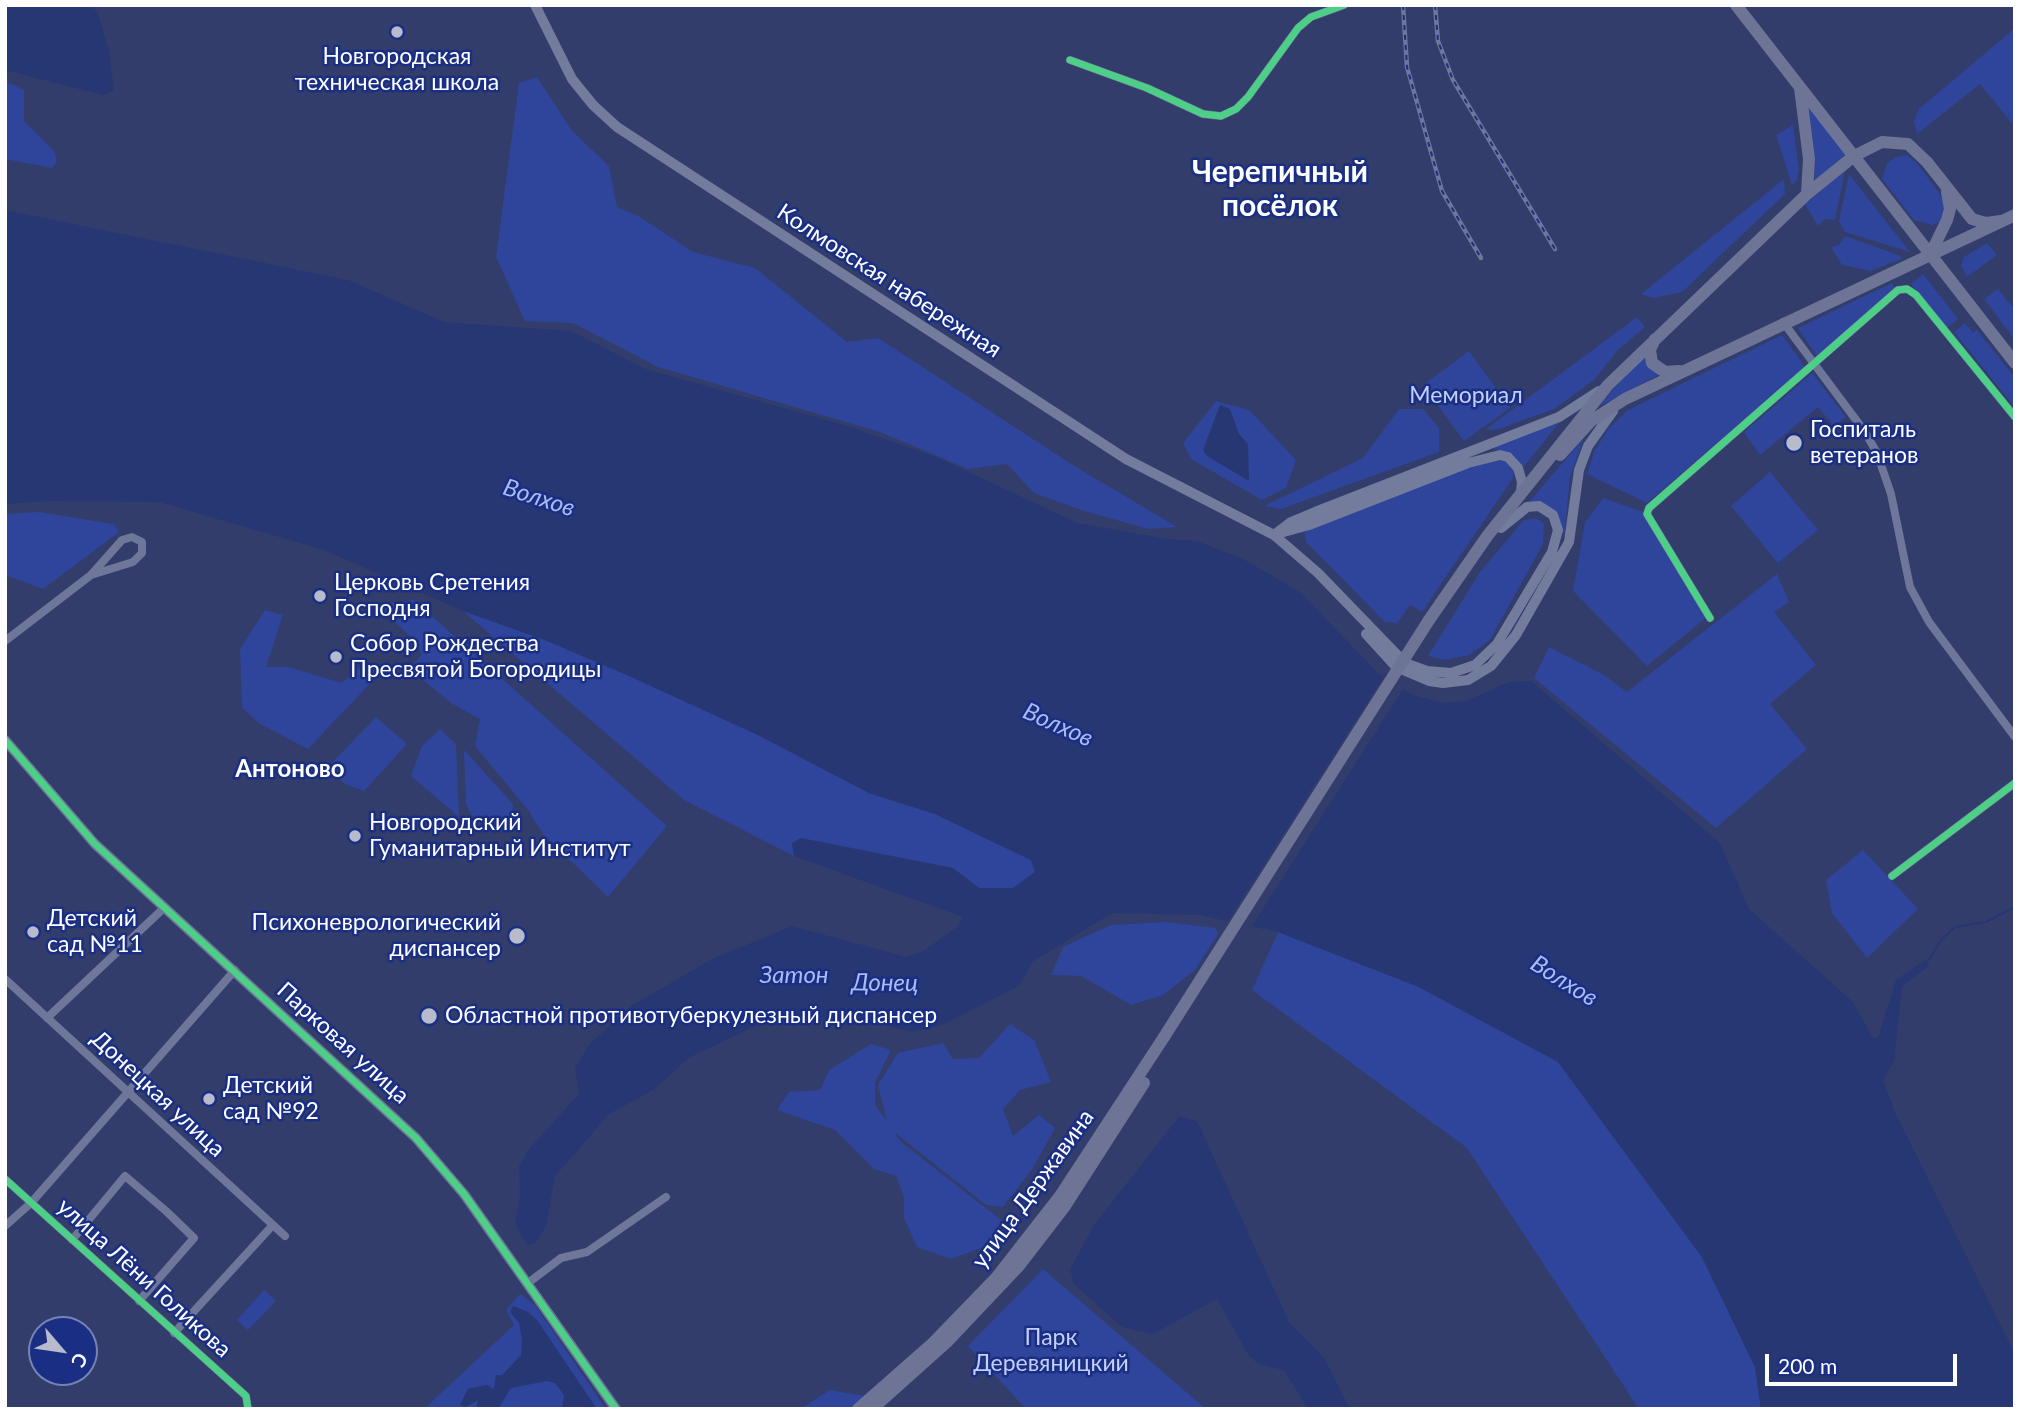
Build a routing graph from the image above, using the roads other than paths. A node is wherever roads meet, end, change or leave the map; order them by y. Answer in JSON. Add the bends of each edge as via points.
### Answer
{"nodes":[{"id":1,"x":535,"y":5,"type":"edge"},
{"id":2,"x":1344,"y":5,"type":"edge"},
{"id":3,"x":1736,"y":5,"type":"edge"},
{"id":4,"x":1070,"y":60,"type":"dead end"},
{"id":5,"x":1800,"y":88,"type":"junction"},
{"id":6,"x":1860,"y":152,"type":"junction"},
{"id":7,"x":1945,"y":185,"type":"junction"},
{"id":8,"x":1807,"y":194,"type":"junction"},
{"id":9,"x":2015,"y":215,"type":"edge"},
{"id":10,"x":2001,"y":220,"type":"junction"},
{"id":11,"x":1931,"y":253,"type":"junction"},
{"id":12,"x":1783,"y":322,"type":"junction"},
{"id":13,"x":1657,"y":336,"type":"junction"},
{"id":14,"x":1813,"y":363,"type":"junction"},
{"id":15,"x":2015,"y":363,"type":"edge"},
{"id":16,"x":1683,"y":370,"type":"junction"},
{"id":17,"x":1608,"y":385,"type":"junction"},
{"id":18,"x":1625,"y":399,"type":"junction"},
{"id":19,"x":2015,"y":417,"type":"edge"},
{"id":20,"x":1521,"y":492,"type":"junction"},
{"id":21,"x":1501,"y":528,"type":"junction"},
{"id":22,"x":1274,"y":535,"type":"junction"},
{"id":23,"x":91,"y":575,"type":"junction"},
{"id":24,"x":1710,"y":618,"type":"dead end"},
{"id":25,"x":1432,"y":621,"type":"junction"},
{"id":26,"x":5,"y":641,"type":"edge"},
{"id":27,"x":2015,"y":737,"type":"edge"},
{"id":28,"x":5,"y":740,"type":"edge"},
{"id":29,"x":2015,"y":783,"type":"edge"},
{"id":30,"x":1892,"y":876,"type":"dead end"},
{"id":31,"x":165,"y":907,"type":"junction"},
{"id":32,"x":235,"y":970,"type":"junction"},
{"id":33,"x":5,"y":979,"type":"edge"},
{"id":34,"x":47,"y":1018,"type":"junction"},
{"id":35,"x":1167,"y":1039,"type":"junction"},
{"id":36,"x":127,"y":1093,"type":"junction"},
{"id":37,"x":5,"y":1179,"type":"edge"},
{"id":38,"x":666,"y":1197,"type":"dead end"},
{"id":39,"x":31,"y":1203,"type":"junction"},
{"id":40,"x":5,"y":1226,"type":"edge"},
{"id":41,"x":272,"y":1226,"type":"junction"},
{"id":42,"x":285,"y":1236,"type":"dead end"},
{"id":43,"x":72,"y":1240,"type":"junction"},
{"id":44,"x":528,"y":1283,"type":"junction"},
{"id":45,"x":139,"y":1301,"type":"junction"},
{"id":46,"x":174,"y":1333,"type":"junction"},
{"id":47,"x":248,"y":1409,"type":"edge"},
{"id":48,"x":616,"y":1409,"type":"edge"},
{"id":49,"x":858,"y":1409,"type":"edge"},
{"id":50,"x":872,"y":1409,"type":"edge"}],
"edges":[{"from":1,"to":22,"type":"main road","name":"Колмовская набережная","via":[[568,73],[617,127],[1126,460]]},
{"from":2,"to":4,"type":"street","via":[[1311,17],[1298,28],[1248,97],[1221,116],[1203,114]]},
{"from":3,"to":5,"type":"main road"},
{"from":5,"to":6,"type":"main road","via":[[1840,138]]},
{"from":5,"to":8,"type":"main road","via":[[1809,159]]},
{"from":6,"to":7,"type":"main road","via":[[1890,141],[1908,144]]},
{"from":6,"to":8,"type":"main road"},
{"from":6,"to":11,"type":"main road"},
{"from":7,"to":10,"type":"main road","via":[[1972,219],[1986,223]]},
{"from":7,"to":11,"type":"main road","via":[[1950,209]]},
{"from":8,"to":13,"type":"main road"},
{"from":9,"to":10,"type":"main road"},
{"from":10,"to":11,"type":"main road"},
{"from":11,"to":12,"type":"main road"},
{"from":11,"to":15,"type":"main road"},
{"from":12,"to":14,"type":"street"},
{"from":12,"to":16,"type":"main road"},
{"from":13,"to":16,"type":"main road","via":[[1650,350],[1652,363],[1665,372]]},
{"from":13,"to":17,"type":"main road"},
{"from":14,"to":19,"type":"street","via":[[1898,290],[1907,289]]},
{"from":14,"to":24,"type":"street","via":[[1649,508],[1647,514]]},
{"from":14,"to":27,"type":"street","via":[[1877,453],[1891,494],[1910,587],[1929,622]]},
{"from":16,"to":18,"type":"main road"},
{"from":17,"to":20,"type":"main road"},
{"from":17,"to":22,"type":"main road","via":[[1559,417],[1315,512]]},
{"from":18,"to":21,"type":"main road","via":[[1591,421]]},
{"from":18,"to":22,"type":"main road","name":"Колмовская набережная","via":[[1606,418],[1578,470],[1569,542],[1502,654],[1468,680],[1429,681],[1396,667]]},
{"from":20,"to":22,"type":"main road","via":[[1518,468],[1500,455]]},
{"from":20,"to":25,"type":"main road","via":[[1458,574]]},
{"from":21,"to":22,"type":"main road","name":"Колмовская набережная","via":[[1523,510],[1539,506],[1553,515],[1558,530],[1552,552],[1510,625],[1475,665],[1451,673],[1427,671],[1397,657],[1318,573]]},
{"from":21,"to":25,"type":"main road"},
{"from":23,"to":23,"type":"street","via":[[133,562],[143,550],[142,542],[132,537],[122,540]]},
{"from":23,"to":26,"type":"street"},
{"from":25,"to":35,"type":"main road"},
{"from":28,"to":31,"type":"street","name":"Парковая улица","via":[[81,830]]},
{"from":29,"to":30,"type":"street"},
{"from":31,"to":32,"type":"street","name":"Парковая улица"},
{"from":31,"to":34,"type":"street"},
{"from":32,"to":36,"type":"street"},
{"from":32,"to":44,"type":"street","name":"Парковая улица","via":[[416,1138],[464,1194]]},
{"from":33,"to":34,"type":"street","name":"Донецкая улица"},
{"from":34,"to":36,"type":"street","name":"Донецкая улица"},
{"from":35,"to":49,"type":"main road","name":"улица Державина","via":[[1060,1196],[996,1278],[933,1343]]},
{"from":35,"to":50,"type":"main road","name":"улица Державина","via":[[1097,1159],[1018,1267],[948,1341]]},
{"from":36,"to":39,"type":"street"},
{"from":36,"to":41,"type":"street","name":"Донецкая улица"},
{"from":37,"to":39,"type":"street","name":"улица Лёни Голикова"},
{"from":38,"to":44,"type":"street","via":[[587,1252],[561,1258]]},
{"from":39,"to":40,"type":"street"},
{"from":39,"to":43,"type":"street","name":"улица Лёни Голикова"},
{"from":41,"to":42,"type":"street","name":"Донецкая улица"},
{"from":41,"to":46,"type":"street"},
{"from":43,"to":45,"type":"street","name":"улица Лёни Голикова"},
{"from":43,"to":45,"type":"street","via":[[125,1176],[166,1211],[194,1238]]},
{"from":44,"to":48,"type":"street","name":"Парковая улица"},
{"from":45,"to":46,"type":"street","name":"улица Лёни Голикова"},
{"from":46,"to":47,"type":"street","name":"улица Лёни Голикова","via":[[246,1396]]}]}
